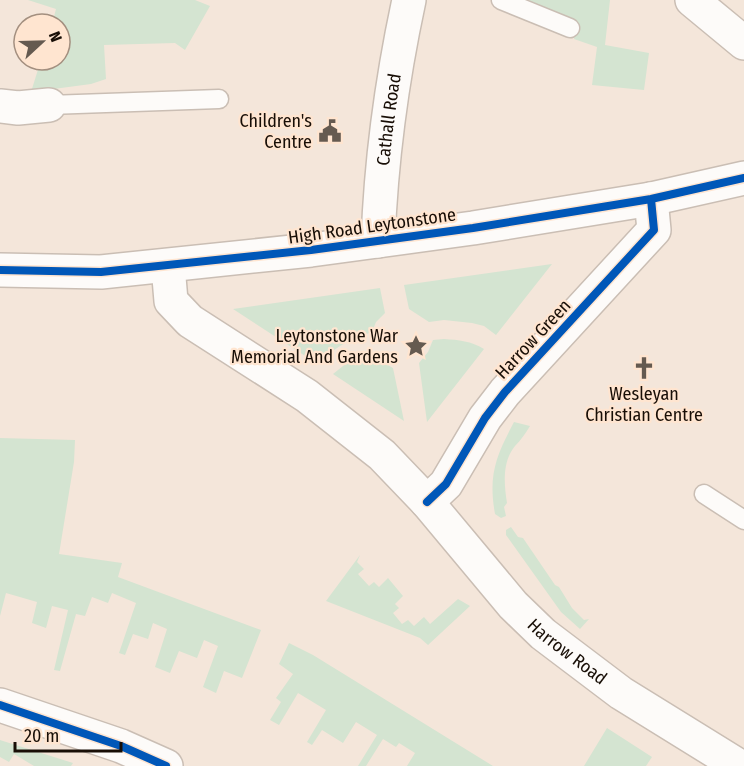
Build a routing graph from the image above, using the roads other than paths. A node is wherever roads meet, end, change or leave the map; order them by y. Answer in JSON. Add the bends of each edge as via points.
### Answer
{"nodes":[{"id":1,"x":409,"y":0,"type":"edge"},
{"id":2,"x":501,"y":0,"type":"edge"},
{"id":3,"x":692,"y":0,"type":"edge"},
{"id":4,"x":570,"y":28,"type":"dead end"},
{"id":5,"x":744,"y":43,"type":"edge"},
{"id":6,"x":219,"y":99,"type":"dead end"},
{"id":7,"x":49,"y":105,"type":"joint"},
{"id":8,"x":0,"y":106,"type":"edge"},
{"id":9,"x":744,"y":178,"type":"edge"},
{"id":10,"x":651,"y":199,"type":"junction"},
{"id":11,"x":378,"y":241,"type":"junction"},
{"id":12,"x":168,"y":266,"type":"junction"},
{"id":13,"x":0,"y":270,"type":"edge"},
{"id":14,"x":704,"y":494,"type":"dead end"},
{"id":15,"x":427,"y":502,"type":"junction"},
{"id":16,"x":744,"y":520,"type":"edge"},
{"id":17,"x":0,"y":705,"type":"edge"},
{"id":18,"x":115,"y":756,"type":"edge"},
{"id":19,"x":166,"y":766,"type":"edge"},
{"id":20,"x":740,"y":766,"type":"edge"}],
"edges":[{"from":1,"to":11,"type":"street","name":"Cathall Road","via":[[396,60]]},
{"from":2,"to":4,"type":"lane"},
{"from":3,"to":5,"type":"street"},
{"from":6,"to":7,"type":"lane"},
{"from":7,"to":8,"type":"street"},
{"from":9,"to":10,"type":"street","name":"High Road Leytonstone"},
{"from":10,"to":11,"type":"street","name":"High Road Leytonstone"},
{"from":10,"to":15,"type":"street","name":"Harrow Green","via":[[654,230],[505,392],[446,484]]},
{"from":11,"to":12,"type":"street","name":"High Road Leytonstone"},
{"from":12,"to":13,"type":"street","name":"High Road Leytonstone","via":[[101,272]]},
{"from":12,"to":15,"type":"street","via":[[171,301],[190,321],[307,396],[382,455]]},
{"from":14,"to":16,"type":"lane"},
{"from":15,"to":20,"type":"street","name":"Harrow Road","via":[[513,605],[543,634],[621,693]]},
{"from":17,"to":18,"type":"street"},
{"from":18,"to":19,"type":"street"}]}
